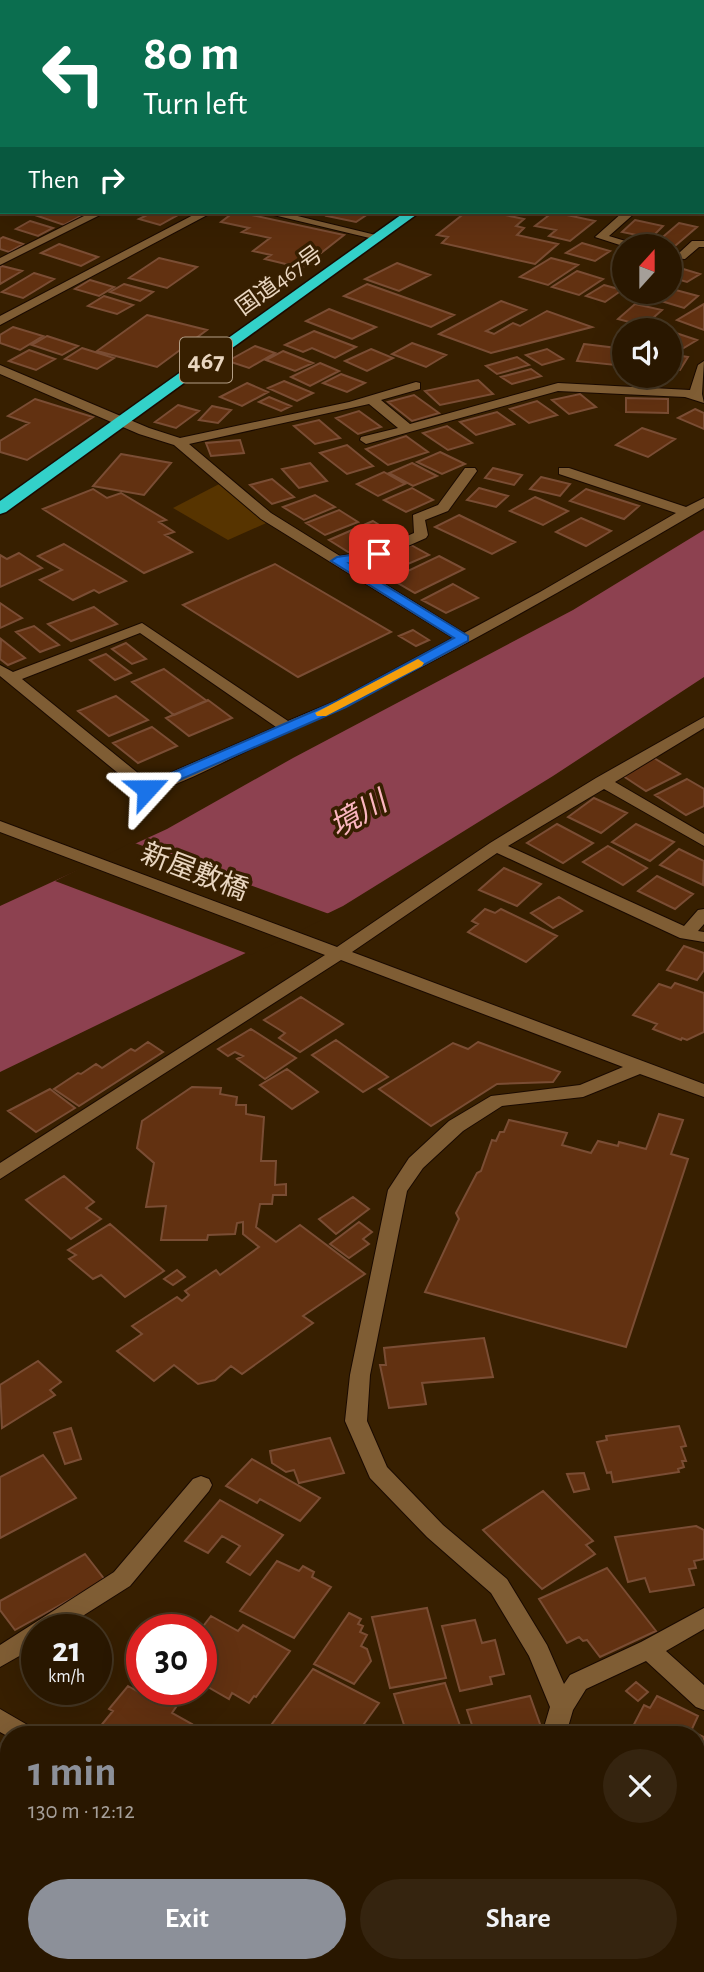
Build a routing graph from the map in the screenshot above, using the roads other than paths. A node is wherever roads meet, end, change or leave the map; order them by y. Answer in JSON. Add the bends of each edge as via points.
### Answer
{"nodes":[{"id":1,"x":96,"y":214,"type":"edge"},
{"id":2,"x":203,"y":214,"type":"edge"},
{"id":3,"x":276,"y":214,"type":"edge"},
{"id":4,"x":410,"y":214,"type":"edge"},
{"id":5,"x":628,"y":214,"type":"edge"},
{"id":6,"x":378,"y":237,"type":"junction"},
{"id":7,"x":612,"y":240,"type":"edge"},
{"id":8,"x":704,"y":244,"type":"edge"},
{"id":9,"x":682,"y":251,"type":"edge"},
{"id":10,"x":0,"y":262,"type":"edge"},
{"id":11,"x":0,"y":321,"type":"edge"},
{"id":12,"x":704,"y":365,"type":"edge"},
{"id":13,"x":0,"y":369,"type":"edge"},
{"id":14,"x":416,"y":386,"type":"dead end"},
{"id":15,"x":700,"y":397,"type":"edge"},
{"id":16,"x":371,"y":399,"type":"junction"},
{"id":17,"x":121,"y":421,"type":"junction"},
{"id":18,"x":408,"y":429,"type":"junction"},
{"id":19,"x":366,"y":440,"type":"dead end"},
{"id":20,"x":179,"y":442,"type":"junction"},
{"id":21,"x":470,"y":471,"type":"dead end"},
{"id":22,"x":564,"y":471,"type":"dead end"},
{"id":23,"x":704,"y":502,"type":"edge"},
{"id":24,"x":0,"y":509,"type":"edge"},
{"id":25,"x":687,"y":512,"type":"junction"},
{"id":26,"x":337,"y":561,"type":"junction"},
{"id":27,"x":464,"y":639,"type":"junction"},
{"id":28,"x":6,"y":673,"type":"edge"},
{"id":29,"x":704,"y":722,"type":"edge"},
{"id":30,"x":288,"y":727,"type":"junction"},
{"id":31,"x":603,"y":781,"type":"junction"},
{"id":32,"x":0,"y":826,"type":"edge"},
{"id":33,"x":704,"y":841,"type":"edge"},
{"id":34,"x":496,"y":846,"type":"junction"},
{"id":35,"x":704,"y":914,"type":"edge"},
{"id":36,"x":686,"y":934,"type":"junction"},
{"id":37,"x":704,"y":937,"type":"edge"},
{"id":38,"x":340,"y":953,"type":"junction"},
{"id":39,"x":640,"y":1067,"type":"junction"},
{"id":40,"x":704,"y":1091,"type":"edge"},
{"id":41,"x":0,"y":1172,"type":"edge"},
{"id":42,"x":201,"y":1485,"type":"dead end"},
{"id":43,"x":67,"y":1614,"type":"edge"},
{"id":44,"x":704,"y":1618,"type":"edge"},
{"id":45,"x":21,"y":1644,"type":"edge"},
{"id":46,"x":649,"y":1649,"type":"junction"},
{"id":47,"x":0,"y":1657,"type":"edge"},
{"id":48,"x":704,"y":1700,"type":"edge"},
{"id":49,"x":562,"y":1707,"type":"junction"},
{"id":50,"x":556,"y":1726,"type":"edge"}],
"edges":[{"from":1,"to":10,"type":"street"},
{"from":2,"to":11,"type":"street"},
{"from":3,"to":6,"type":"street"},
{"from":4,"to":6,"type":"highway","name":"国道467号","number":"467"},
{"from":5,"to":7,"type":"street","via":[[601,237]]},
{"from":6,"to":17,"type":"highway","name":"国道467号","number":"467"},
{"from":8,"to":9,"type":"street"},
{"from":12,"to":15,"type":"street"},
{"from":13,"to":17,"type":"street"},
{"from":14,"to":16,"type":"street"},
{"from":15,"to":18,"type":"street","via":[[558,387]]},
{"from":16,"to":18,"type":"street"},
{"from":16,"to":20,"type":"street"},
{"from":17,"to":20,"type":"street"},
{"from":17,"to":24,"type":"highway","name":"国道467号","number":"467"},
{"from":18,"to":19,"type":"street"},
{"from":20,"to":26,"type":"street","via":[[266,516]]},
{"from":21,"to":26,"type":"street","via":[[443,508],[418,518],[421,535],[379,554]]},
{"from":22,"to":25,"type":"street"},
{"from":23,"to":25,"type":"street"},
{"from":25,"to":27,"type":"street"},
{"from":26,"to":27,"type":"street"},
{"from":27,"to":30,"type":"street"},
{"from":28,"to":30,"type":"street","via":[[142,627]]},
{"from":28,"to":30,"type":"street","via":[[147,789]]},
{"from":29,"to":31,"type":"street"},
{"from":31,"to":33,"type":"street"},
{"from":31,"to":34,"type":"street"},
{"from":32,"to":38,"type":"street","name":"新屋敷橋"},
{"from":34,"to":36,"type":"street"},
{"from":34,"to":38,"type":"street"},
{"from":35,"to":36,"type":"street"},
{"from":36,"to":37,"type":"street"},
{"from":38,"to":39,"type":"street","name":"新屋敷橋"},
{"from":38,"to":41,"type":"street"},
{"from":39,"to":40,"type":"street","name":"新屋敷橋"},
{"from":39,"to":49,"type":"street","via":[[583,1091],[498,1100],[456,1126],[416,1163],[398,1190],[360,1375],[356,1421],[378,1472],[435,1531],[499,1586],[540,1651]]},
{"from":42,"to":43,"type":"street","via":[[122,1579]]},
{"from":44,"to":46,"type":"street"},
{"from":45,"to":47,"type":"street"},
{"from":46,"to":48,"type":"street"},
{"from":46,"to":49,"type":"street","via":[[579,1682]]},
{"from":49,"to":50,"type":"street"}]}
